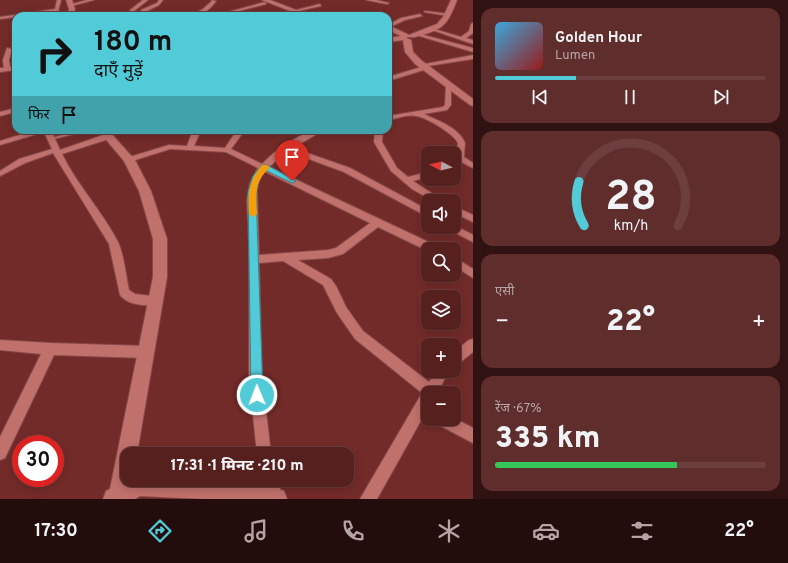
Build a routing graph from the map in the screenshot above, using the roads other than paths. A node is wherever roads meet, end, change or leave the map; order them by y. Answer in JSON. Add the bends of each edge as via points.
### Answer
{"nodes":[{"id":1,"x":60,"y":0,"type":"edge"},
{"id":2,"x":92,"y":0,"type":"edge"},
{"id":3,"x":146,"y":0,"type":"edge"},
{"id":4,"x":161,"y":0,"type":"edge"},
{"id":5,"x":213,"y":0,"type":"edge"},
{"id":6,"x":258,"y":0,"type":"edge"},
{"id":7,"x":368,"y":0,"type":"edge"},
{"id":8,"x":454,"y":0,"type":"edge"},
{"id":9,"x":265,"y":1,"type":"edge"},
{"id":10,"x":70,"y":3,"type":"edge"},
{"id":11,"x":387,"y":3,"type":"dead end"},
{"id":12,"x":320,"y":5,"type":"dead end"},
{"id":13,"x":57,"y":10,"type":"joint"},
{"id":14,"x":294,"y":11,"type":"junction"},
{"id":15,"x":43,"y":12,"type":"edge"},
{"id":16,"x":132,"y":12,"type":"edge"},
{"id":17,"x":143,"y":12,"type":"edge"},
{"id":18,"x":201,"y":12,"type":"edge"},
{"id":19,"x":228,"y":12,"type":"edge"},
{"id":20,"x":291,"y":12,"type":"edge"},
{"id":21,"x":297,"y":12,"type":"edge"},
{"id":22,"x":425,"y":12,"type":"dead end"},
{"id":23,"x":420,"y":14,"type":"dead end"},
{"id":24,"x":448,"y":15,"type":"junction"},
{"id":25,"x":12,"y":16,"type":"edge"},
{"id":26,"x":0,"y":18,"type":"edge"},
{"id":27,"x":473,"y":24,"type":"edge"},
{"id":28,"x":392,"y":25,"type":"edge"},
{"id":29,"x":392,"y":29,"type":"edge"},
{"id":30,"x":434,"y":30,"type":"junction"},
{"id":31,"x":392,"y":31,"type":"edge"},
{"id":32,"x":409,"y":37,"type":"junction"},
{"id":33,"x":392,"y":39,"type":"edge"},
{"id":34,"x":461,"y":39,"type":"junction"},
{"id":35,"x":473,"y":42,"type":"edge"},
{"id":36,"x":9,"y":49,"type":"dead end"},
{"id":37,"x":473,"y":50,"type":"edge"},
{"id":38,"x":473,"y":57,"type":"edge"},
{"id":39,"x":3,"y":60,"type":"edge"},
{"id":40,"x":426,"y":66,"type":"junction"},
{"id":41,"x":12,"y":68,"type":"edge"},
{"id":42,"x":7,"y":69,"type":"junction"},
{"id":43,"x":0,"y":70,"type":"edge"},
{"id":44,"x":392,"y":78,"type":"edge"},
{"id":45,"x":448,"y":85,"type":"junction"},
{"id":46,"x":473,"y":98,"type":"edge"},
{"id":47,"x":473,"y":103,"type":"edge"},
{"id":48,"x":12,"y":111,"type":"edge"},
{"id":49,"x":416,"y":113,"type":"junction"},
{"id":50,"x":0,"y":114,"type":"edge"},
{"id":51,"x":392,"y":117,"type":"edge"},
{"id":52,"x":31,"y":134,"type":"edge"},
{"id":53,"x":47,"y":134,"type":"edge"},
{"id":54,"x":70,"y":134,"type":"edge"},
{"id":55,"x":103,"y":134,"type":"edge"},
{"id":56,"x":107,"y":134,"type":"edge"},
{"id":57,"x":195,"y":134,"type":"edge"},
{"id":58,"x":238,"y":134,"type":"edge"},
{"id":59,"x":311,"y":134,"type":"edge"},
{"id":60,"x":378,"y":134,"type":"edge"},
{"id":61,"x":50,"y":140,"type":"junction"},
{"id":62,"x":0,"y":143,"type":"edge"},
{"id":63,"x":190,"y":147,"type":"junction"},
{"id":64,"x":288,"y":148,"type":"junction"},
{"id":65,"x":227,"y":150,"type":"junction"},
{"id":66,"x":56,"y":152,"type":"junction"},
{"id":67,"x":461,"y":153,"type":"edge"},
{"id":68,"x":461,"y":159,"type":"edge"},
{"id":69,"x":129,"y":160,"type":"junction"},
{"id":70,"x":473,"y":166,"type":"edge"},
{"id":71,"x":264,"y":167,"type":"junction"},
{"id":72,"x":0,"y":174,"type":"edge"},
{"id":73,"x":421,"y":176,"type":"edge"},
{"id":74,"x":406,"y":180,"type":"junction"},
{"id":75,"x":429,"y":194,"type":"edge"},
{"id":76,"x":421,"y":210,"type":"edge"},
{"id":77,"x":461,"y":213,"type":"edge"},
{"id":78,"x":473,"y":219,"type":"edge"},
{"id":79,"x":378,"y":222,"type":"junction"},
{"id":80,"x":461,"y":232,"type":"edge"},
{"id":81,"x":473,"y":239,"type":"edge"},
{"id":82,"x":421,"y":243,"type":"edge"},
{"id":83,"x":284,"y":257,"type":"junction"},
{"id":84,"x":255,"y":259,"type":"junction"},
{"id":85,"x":461,"y":266,"type":"edge"},
{"id":86,"x":473,"y":274,"type":"edge"},
{"id":87,"x":156,"y":300,"type":"junction"},
{"id":88,"x":473,"y":344,"type":"edge"},
{"id":89,"x":0,"y":345,"type":"edge"},
{"id":90,"x":50,"y":349,"type":"junction"},
{"id":91,"x":145,"y":352,"type":"junction"},
{"id":92,"x":461,"y":354,"type":"edge"},
{"id":93,"x":421,"y":393,"type":"edge"},
{"id":94,"x":421,"y":409,"type":"edge"},
{"id":95,"x":455,"y":426,"type":"edge"},
{"id":96,"x":473,"y":436,"type":"edge"},
{"id":97,"x":263,"y":447,"type":"edge"},
{"id":98,"x":0,"y":453,"type":"edge"},
{"id":99,"x":273,"y":492,"type":"edge"},
{"id":100,"x":170,"y":493,"type":"edge"},
{"id":101,"x":117,"y":497,"type":"edge"},
{"id":102,"x":368,"y":499,"type":"edge"}],
"edges":[{"from":1,"to":13,"type":"street"},
{"from":2,"to":10,"type":"street"},
{"from":3,"to":16,"type":"street"},
{"from":4,"to":17,"type":"street"},
{"from":5,"to":18,"type":"street","via":[[213,3]]},
{"from":6,"to":9,"type":"main road"},
{"from":7,"to":11,"type":"street"},
{"from":8,"to":24,"type":"main road"},
{"from":9,"to":14,"type":"main road"},
{"from":9,"to":19,"type":"street"},
{"from":9,"to":20,"type":"main road"},
{"from":12,"to":14,"type":"street"},
{"from":13,"to":15,"type":"street"},
{"from":14,"to":21,"type":"main road"},
{"from":22,"to":24,"type":"lane"},
{"from":23,"to":28,"type":"street"},
{"from":24,"to":30,"type":"main road","via":[[444,23]]},
{"from":25,"to":26,"type":"street"},
{"from":27,"to":34,"type":"street","via":[[471,32]]},
{"from":29,"to":32,"type":"main road"},
{"from":30,"to":32,"type":"main road"},
{"from":30,"to":34,"type":"street"},
{"from":31,"to":32,"type":"main road"},
{"from":32,"to":33,"type":"main road"},
{"from":32,"to":37,"type":"street"},
{"from":32,"to":40,"type":"main road","via":[[410,54]]},
{"from":34,"to":35,"type":"street"},
{"from":36,"to":39,"type":"street"},
{"from":38,"to":40,"type":"street"},
{"from":39,"to":42,"type":"street"},
{"from":40,"to":44,"type":"street"},
{"from":40,"to":45,"type":"main road"},
{"from":40,"to":46,"type":"main road"},
{"from":41,"to":42,"type":"street"},
{"from":42,"to":43,"type":"street"},
{"from":45,"to":47,"type":"main road"},
{"from":45,"to":49,"type":"street","via":[[447,107]]},
{"from":48,"to":50,"type":"street"},
{"from":49,"to":51,"type":"street"},
{"from":49,"to":67,"type":"street","via":[[445,128],[460,140]]},
{"from":52,"to":62,"type":"street"},
{"from":53,"to":61,"type":"street"},
{"from":54,"to":61,"type":"lane"},
{"from":55,"to":66,"type":"street"},
{"from":56,"to":69,"type":"main road"},
{"from":57,"to":63,"type":"street"},
{"from":58,"to":65,"type":"street"},
{"from":59,"to":64,"type":"street"},
{"from":60,"to":74,"type":"street","via":[[381,148],[394,169]]},
{"from":61,"to":66,"type":"street"},
{"from":63,"to":65,"type":"street"},
{"from":63,"to":69,"type":"street","via":[[168,147]]},
{"from":64,"to":71,"type":"street"},
{"from":64,"to":76,"type":"street","via":[[348,170]]},
{"from":65,"to":71,"type":"street"},
{"from":66,"to":72,"type":"street","via":[[22,161]]},
{"from":66,"to":87,"type":"street","via":[[114,244],[127,297]]},
{"from":68,"to":70,"type":"street"},
{"from":69,"to":87,"type":"main road","via":[[145,191],[160,240],[160,277]]},
{"from":71,"to":79,"type":"street"},
{"from":71,"to":84,"type":"street","via":[[257,176],[252,192]]},
{"from":73,"to":74,"type":"street"},
{"from":74,"to":75,"type":"street"},
{"from":77,"to":78,"type":"street"},
{"from":79,"to":82,"type":"street"},
{"from":79,"to":83,"type":"street","via":[[339,251]]},
{"from":80,"to":81,"type":"street"},
{"from":83,"to":84,"type":"street"},
{"from":83,"to":93,"type":"street","via":[[327,282],[341,310],[359,335]]},
{"from":84,"to":97,"type":"street","via":[[257,395]]},
{"from":85,"to":86,"type":"street"},
{"from":87,"to":91,"type":"main road"},
{"from":88,"to":92,"type":"street"},
{"from":89,"to":90,"type":"street"},
{"from":90,"to":91,"type":"street"},
{"from":90,"to":98,"type":"street"},
{"from":91,"to":101,"type":"main road"},
{"from":94,"to":102,"type":"street"},
{"from":95,"to":96,"type":"street"},
{"from":99,"to":100,"type":"main road","via":[[224,489]]},
{"from":100,"to":101,"type":"main road","via":[[138,485]]}]}
